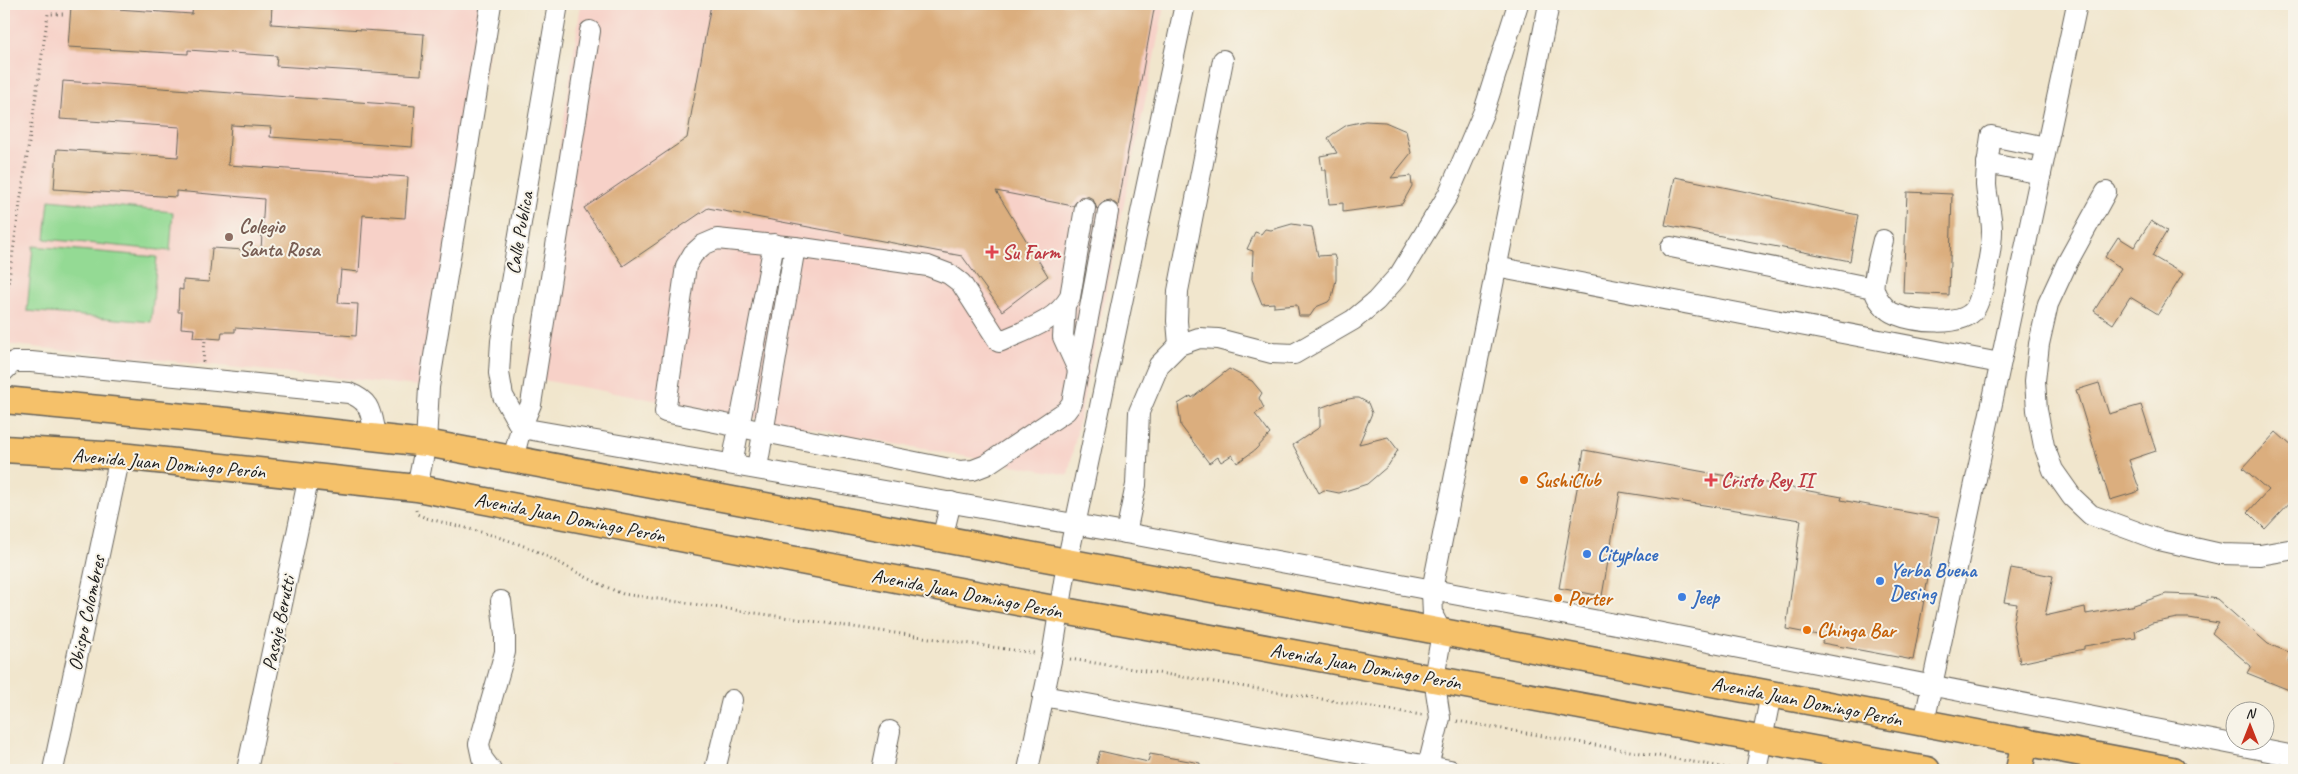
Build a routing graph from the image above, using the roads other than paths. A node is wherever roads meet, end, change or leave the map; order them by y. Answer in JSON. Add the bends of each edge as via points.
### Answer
{"nodes":[{"id":1,"x":491,"y":4,"type":"edge"},
{"id":2,"x":558,"y":4,"type":"edge"},
{"id":3,"x":1185,"y":4,"type":"edge"},
{"id":4,"x":1518,"y":4,"type":"edge"},
{"id":5,"x":1549,"y":4,"type":"edge"},
{"id":6,"x":2077,"y":4,"type":"edge"},
{"id":7,"x":590,"y":31,"type":"dead end"},
{"id":8,"x":1223,"y":60,"type":"dead end"},
{"id":9,"x":2046,"y":146,"type":"junction"},
{"id":10,"x":1987,"y":163,"type":"junction"},
{"id":11,"x":2040,"y":174,"type":"junction"},
{"id":12,"x":2106,"y":192,"type":"dead end"},
{"id":13,"x":1085,"y":208,"type":"dead end"},
{"id":14,"x":1108,"y":212,"type":"dead end"},
{"id":15,"x":1883,"y":240,"type":"dead end"},
{"id":16,"x":774,"y":244,"type":"junction"},
{"id":17,"x":795,"y":247,"type":"junction"},
{"id":18,"x":1671,"y":247,"type":"dead end"},
{"id":19,"x":1496,"y":267,"type":"junction"},
{"id":20,"x":1873,"y":288,"type":"junction"},
{"id":21,"x":1065,"y":306,"type":"junction"},
{"id":22,"x":1023,"y":331,"type":"junction"},
{"id":23,"x":1063,"y":338,"type":"junction"},
{"id":24,"x":1179,"y":345,"type":"junction"},
{"id":25,"x":2000,"y":363,"type":"junction"},
{"id":26,"x":4,"y":371,"type":"edge"},
{"id":27,"x":1079,"y":372,"type":"junction"},
{"id":28,"x":4,"y":400,"type":"edge"},
{"id":29,"x":739,"y":426,"type":"junction"},
{"id":30,"x":521,"y":428,"type":"junction"},
{"id":31,"x":764,"y":430,"type":"junction"},
{"id":32,"x":376,"y":438,"type":"junction"},
{"id":33,"x":426,"y":443,"type":"junction"},
{"id":34,"x":4,"y":448,"type":"edge"},
{"id":35,"x":120,"y":456,"type":"junction"},
{"id":36,"x":513,"y":459,"type":"junction"},
{"id":37,"x":732,"y":464,"type":"junction"},
{"id":38,"x":758,"y":468,"type":"junction"},
{"id":39,"x":309,"y":476,"type":"junction"},
{"id":40,"x":418,"y":488,"type":"junction"},
{"id":41,"x":951,"y":502,"type":"junction"},
{"id":42,"x":1076,"y":524,"type":"junction"},
{"id":43,"x":1126,"y":533,"type":"junction"},
{"id":44,"x":942,"y":539,"type":"junction"},
{"id":45,"x":2294,"y":549,"type":"edge"},
{"id":46,"x":1067,"y":562,"type":"junction"},
{"id":47,"x":1432,"y":590,"type":"junction"},
{"id":48,"x":501,"y":601,"type":"dead end"},
{"id":49,"x":1059,"y":610,"type":"junction"},
{"id":50,"x":1442,"y":633,"type":"junction"},
{"id":51,"x":1434,"y":678,"type":"junction"},
{"id":52,"x":1930,"y":686,"type":"junction"},
{"id":53,"x":1771,"y":694,"type":"junction"},
{"id":54,"x":1043,"y":696,"type":"junction"},
{"id":55,"x":732,"y":700,"type":"dead end"},
{"id":56,"x":1924,"y":723,"type":"junction"},
{"id":57,"x":890,"y":731,"type":"dead end"},
{"id":58,"x":1762,"y":740,"type":"junction"},
{"id":59,"x":2025,"y":741,"type":"junction"},
{"id":60,"x":2294,"y":756,"type":"edge"},
{"id":61,"x":1428,"y":768,"type":"edge"},
{"id":62,"x":53,"y":770,"type":"edge"},
{"id":63,"x":247,"y":770,"type":"edge"},
{"id":64,"x":492,"y":770,"type":"edge"},
{"id":65,"x":714,"y":770,"type":"edge"},
{"id":66,"x":882,"y":770,"type":"edge"},
{"id":67,"x":1028,"y":770,"type":"edge"},
{"id":68,"x":1450,"y":770,"type":"edge"},
{"id":69,"x":1756,"y":770,"type":"edge"},
{"id":70,"x":1927,"y":770,"type":"edge"},
{"id":71,"x":2019,"y":770,"type":"edge"},
{"id":72,"x":2172,"y":770,"type":"edge"}],
"edges":[{"from":1,"to":33,"type":"street","via":[[428,387]]},
{"from":2,"to":30,"type":"street","name":"Calle Publica","via":[[501,341],[499,373],[503,396]]},
{"from":3,"to":42,"type":"street"},
{"from":4,"to":24,"type":"street","via":[[1484,111],[1448,195],[1400,274],[1376,301],[1353,320],[1294,354],[1272,353],[1218,339],[1199,338]]},
{"from":5,"to":19,"type":"street"},
{"from":6,"to":9,"type":"street"},
{"from":7,"to":30,"type":"street","via":[[532,404]]},
{"from":8,"to":24,"type":"street","via":[[1178,291]]},
{"from":9,"to":10,"type":"street","via":[[1992,136]]},
{"from":9,"to":11,"type":"street"},
{"from":10,"to":11,"type":"street"},
{"from":10,"to":20,"type":"street","via":[[1986,187],[1992,232],[1980,300],[1974,311],[1959,321],[1937,322],[1894,314],[1881,303]]},
{"from":11,"to":25,"type":"street"},
{"from":12,"to":45,"type":"street","via":[[2048,304],[2039,344],[2035,381],[2037,410],[2044,446],[2053,470],[2072,497],[2091,515],[2159,540],[2221,554],[2260,555]]},
{"from":13,"to":21,"type":"street","via":[[1070,297]]},
{"from":14,"to":27,"type":"street"},
{"from":15,"to":20,"type":"street"},
{"from":16,"to":17,"type":"street"},
{"from":16,"to":29,"type":"street"},
{"from":16,"to":29,"type":"street","via":[[717,239],[692,254],[686,266],[664,412]]},
{"from":17,"to":22,"type":"street","via":[[928,266],[942,271],[961,283],[999,342]]},
{"from":17,"to":31,"type":"street"},
{"from":18,"to":20,"type":"street"},
{"from":19,"to":25,"type":"street"},
{"from":19,"to":47,"type":"street"},
{"from":21,"to":22,"type":"street","via":[[1053,317]]},
{"from":21,"to":23,"type":"street"},
{"from":22,"to":23,"type":"street","via":[[1045,332]]},
{"from":23,"to":27,"type":"street"},
{"from":24,"to":43,"type":"street","via":[[1159,365],[1139,412],[1136,486]]},
{"from":25,"to":52,"type":"street"},
{"from":26,"to":32,"type":"street","via":[[13,362],[32,362],[349,392],[367,403]]},
{"from":27,"to":31,"type":"street","via":[[1066,411],[986,465],[973,470],[947,469]]},
{"from":28,"to":32,"type":"main road","name":"Avenida Juan Domingo Perón"},
{"from":29,"to":31,"type":"street"},
{"from":29,"to":37,"type":"street"},
{"from":30,"to":36,"type":"street"},
{"from":30,"to":37,"type":"street"},
{"from":31,"to":38,"type":"street"},
{"from":32,"to":33,"type":"main road","name":"Avenida Juan Domingo Perón"},
{"from":33,"to":36,"type":"main road","name":"Avenida Juan Domingo Perón"},
{"from":33,"to":40,"type":"street"},
{"from":34,"to":35,"type":"main road","name":"Avenida Juan Domingo Perón"},
{"from":35,"to":39,"type":"main road","name":"Avenida Juan Domingo Perón"},
{"from":35,"to":62,"type":"street","name":"Obispo Colombres"},
{"from":36,"to":44,"type":"main road","name":"Avenida Juan Domingo Perón"},
{"from":37,"to":38,"type":"street"},
{"from":38,"to":41,"type":"street"},
{"from":39,"to":40,"type":"main road","name":"Avenida Juan Domingo Perón"},
{"from":39,"to":63,"type":"street","name":"Pasaje Berutti"},
{"from":40,"to":49,"type":"main road","name":"Avenida Juan Domingo Perón"},
{"from":41,"to":42,"type":"street"},
{"from":41,"to":44,"type":"street"},
{"from":42,"to":43,"type":"street"},
{"from":42,"to":46,"type":"street"},
{"from":43,"to":47,"type":"street"},
{"from":44,"to":46,"type":"main road","name":"Avenida Juan Domingo Perón"},
{"from":46,"to":49,"type":"street"},
{"from":46,"to":50,"type":"main road","name":"Avenida Juan Domingo Perón"},
{"from":47,"to":50,"type":"street","via":[[1433,616]]},
{"from":47,"to":52,"type":"street"},
{"from":48,"to":64,"type":"street","via":[[505,652],[479,744],[482,758]]},
{"from":49,"to":51,"type":"main road","name":"Avenida Juan Domingo Perón"},
{"from":49,"to":54,"type":"street"},
{"from":50,"to":51,"type":"street"},
{"from":50,"to":53,"type":"main road","name":"Avenida Juan Domingo Perón"},
{"from":51,"to":58,"type":"main road","name":"Avenida Juan Domingo Perón"},
{"from":51,"to":61,"type":"street","via":[[1440,718]]},
{"from":52,"to":56,"type":"street"},
{"from":52,"to":60,"type":"street"},
{"from":53,"to":56,"type":"main road","name":"Avenida Juan Domingo Perón"},
{"from":53,"to":58,"type":"street"},
{"from":54,"to":61,"type":"street"},
{"from":54,"to":67,"type":"street"},
{"from":55,"to":65,"type":"street"},
{"from":56,"to":59,"type":"main road","name":"Avenida Juan Domingo Perón"},
{"from":57,"to":66,"type":"street"},
{"from":58,"to":69,"type":"street"},
{"from":58,"to":70,"type":"main road","name":"Avenida Juan Domingo Perón"},
{"from":59,"to":71,"type":"main road"},
{"from":59,"to":72,"type":"main road","name":"Avenida Juan Domingo Perón"},
{"from":61,"to":68,"type":"street"}]}
